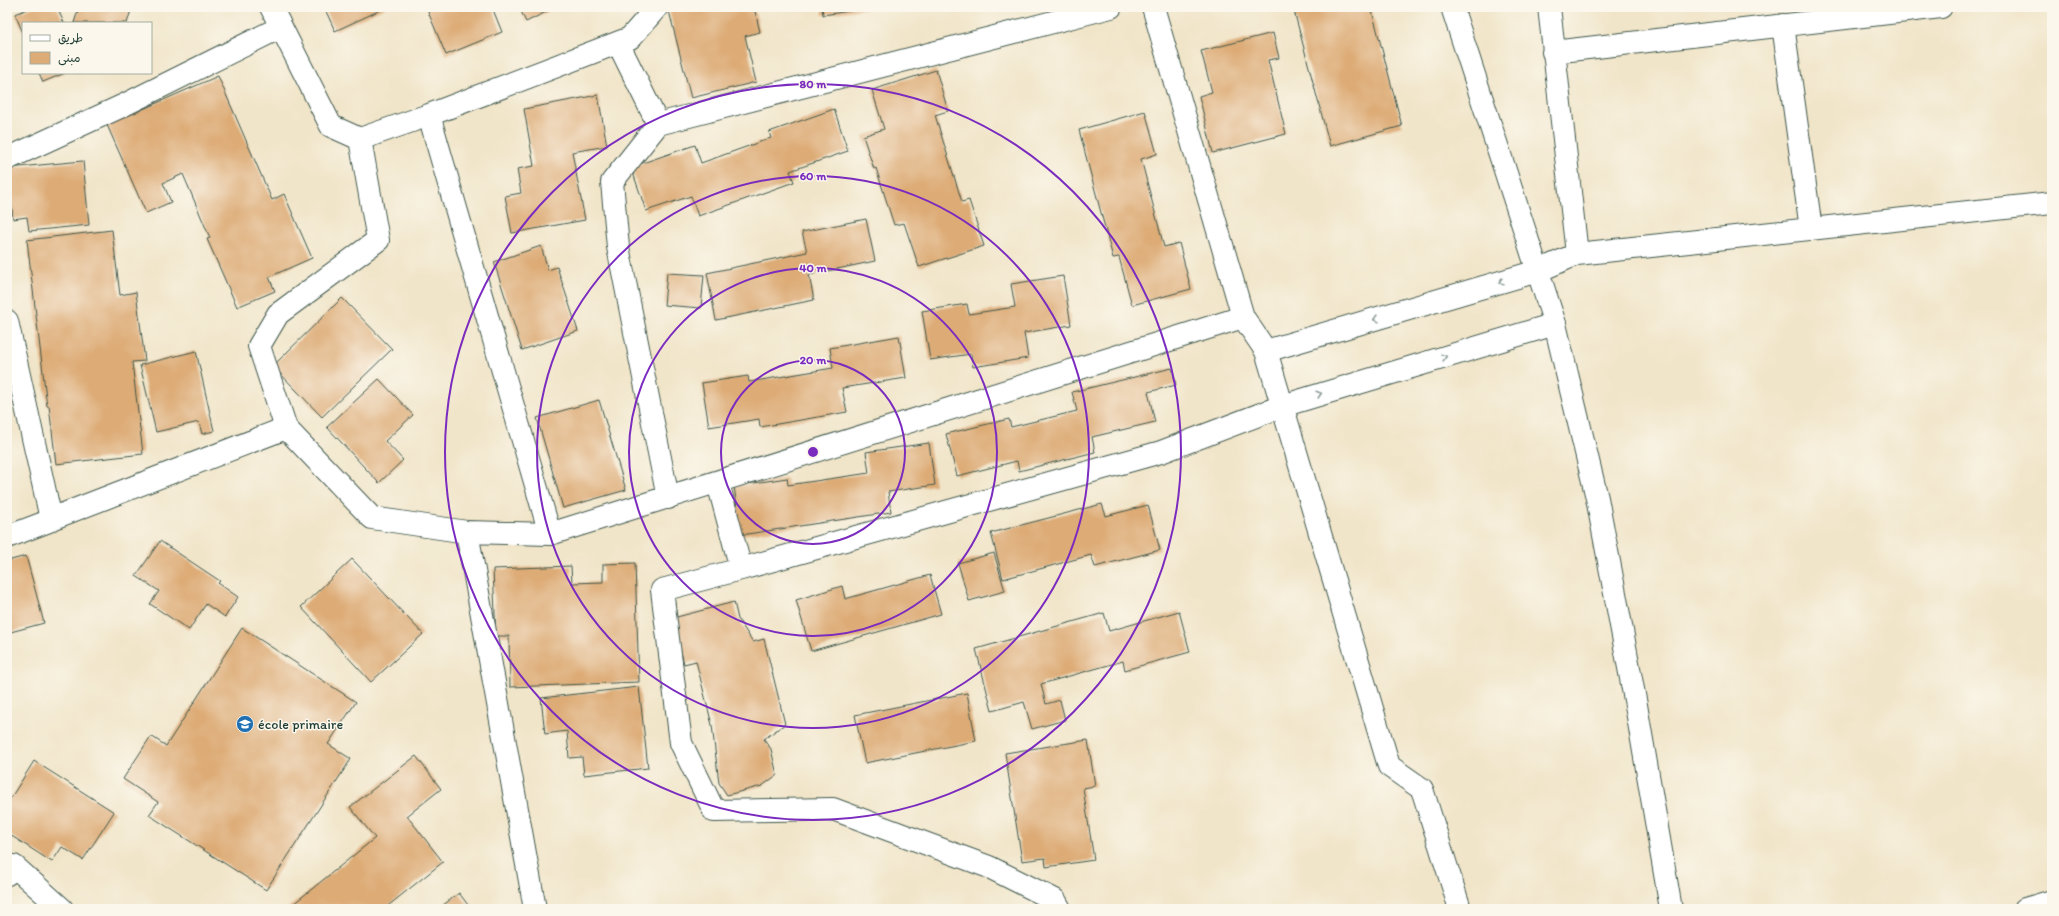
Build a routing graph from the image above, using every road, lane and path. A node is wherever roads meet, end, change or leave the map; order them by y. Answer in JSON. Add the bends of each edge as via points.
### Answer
{"nodes":[{"id":1,"x":271,"y":7,"type":"edge"},
{"id":2,"x":657,"y":7,"type":"edge"},
{"id":3,"x":1111,"y":7,"type":"edge"},
{"id":4,"x":1153,"y":7,"type":"edge"},
{"id":5,"x":1452,"y":7,"type":"edge"},
{"id":6,"x":1549,"y":7,"type":"edge"},
{"id":7,"x":1942,"y":7,"type":"edge"},
{"id":8,"x":1797,"y":18,"type":"edge"},
{"id":9,"x":281,"y":27,"type":"junction"},
{"id":10,"x":618,"y":43,"type":"junction"},
{"id":11,"x":1553,"y":52,"type":"junction"},
{"id":12,"x":429,"y":115,"type":"junction"},
{"id":13,"x":658,"y":124,"type":"junction"},
{"id":14,"x":360,"y":139,"type":"junction"},
{"id":15,"x":7,"y":159,"type":"edge"},
{"id":16,"x":2052,"y":203,"type":"edge"},
{"id":17,"x":1811,"y":229,"type":"junction"},
{"id":18,"x":1577,"y":254,"type":"junction"},
{"id":19,"x":1538,"y":271,"type":"junction"},
{"id":20,"x":1242,"y":317,"type":"junction"},
{"id":21,"x":7,"y":321,"type":"edge"},
{"id":22,"x":1555,"y":324,"type":"junction"},
{"id":23,"x":1266,"y":351,"type":"junction"},
{"id":24,"x":1282,"y":406,"type":"junction"},
{"id":25,"x":286,"y":428,"type":"junction"},
{"id":26,"x":718,"y":483,"type":"junction"},
{"id":27,"x":668,"y":498,"type":"junction"},
{"id":28,"x":51,"y":519,"type":"junction"},
{"id":29,"x":468,"y":532,"type":"junction"},
{"id":30,"x":550,"y":534,"type":"junction"},
{"id":31,"x":7,"y":537,"type":"edge"},
{"id":32,"x":741,"y":569,"type":"junction"},
{"id":33,"x":7,"y":874,"type":"edge"},
{"id":34,"x":2052,"y":901,"type":"edge"},
{"id":35,"x":62,"y":909,"type":"edge"},
{"id":36,"x":535,"y":909,"type":"edge"},
{"id":37,"x":1060,"y":909,"type":"edge"},
{"id":38,"x":1460,"y":909,"type":"edge"},
{"id":39,"x":1670,"y":909,"type":"edge"},
{"id":40,"x":2025,"y":909,"type":"edge"}],
"edges":[{"from":1,"to":9,"type":"street"},
{"from":2,"to":10,"type":"street","via":[[630,38]]},
{"from":3,"to":13,"type":"street"},
{"from":4,"to":20,"type":"street"},
{"from":5,"to":19,"type":"street"},
{"from":6,"to":11,"type":"street"},
{"from":7,"to":8,"type":"street"},
{"from":8,"to":11,"type":"street"},
{"from":8,"to":17,"type":"street"},
{"from":9,"to":14,"type":"street","via":[[331,126]]},
{"from":9,"to":15,"type":"street","via":[[122,106]]},
{"from":10,"to":12,"type":"street"},
{"from":10,"to":13,"type":"street"},
{"from":11,"to":18,"type":"street"},
{"from":12,"to":14,"type":"street"},
{"from":12,"to":30,"type":"street"},
{"from":13,"to":27,"type":"street","via":[[612,182],[618,247]]},
{"from":14,"to":25,"type":"street","via":[[378,240],[278,314],[259,346]]},
{"from":16,"to":17,"type":"street"},
{"from":17,"to":18,"type":"street"},
{"from":18,"to":19,"type":"street"},
{"from":19,"to":22,"type":"street"},
{"from":19,"to":23,"type":"street","one_way":true},
{"from":20,"to":23,"type":"street"},
{"from":20,"to":26,"type":"street"},
{"from":21,"to":28,"type":"street"},
{"from":24,"to":22,"type":"street","one_way":true},
{"from":22,"to":39,"type":"street","via":[[1597,498],[1636,705]]},
{"from":23,"to":24,"type":"street"},
{"from":24,"to":32,"type":"street","via":[[1161,452]]},
{"from":24,"to":38,"type":"street","via":[[1389,766],[1422,789]]},
{"from":25,"to":28,"type":"street"},
{"from":25,"to":29,"type":"street","via":[[372,518]]},
{"from":26,"to":27,"type":"street"},
{"from":26,"to":32,"type":"street"},
{"from":27,"to":30,"type":"street"},
{"from":28,"to":31,"type":"street"},
{"from":29,"to":30,"type":"street"},
{"from":29,"to":36,"type":"street"},
{"from":32,"to":37,"type":"street","via":[[662,590],[681,743],[714,811],[832,809],[989,867],[1055,900]]},
{"from":33,"to":35,"type":"street","via":[[14,866]]},
{"from":34,"to":40,"type":"street"}]}
